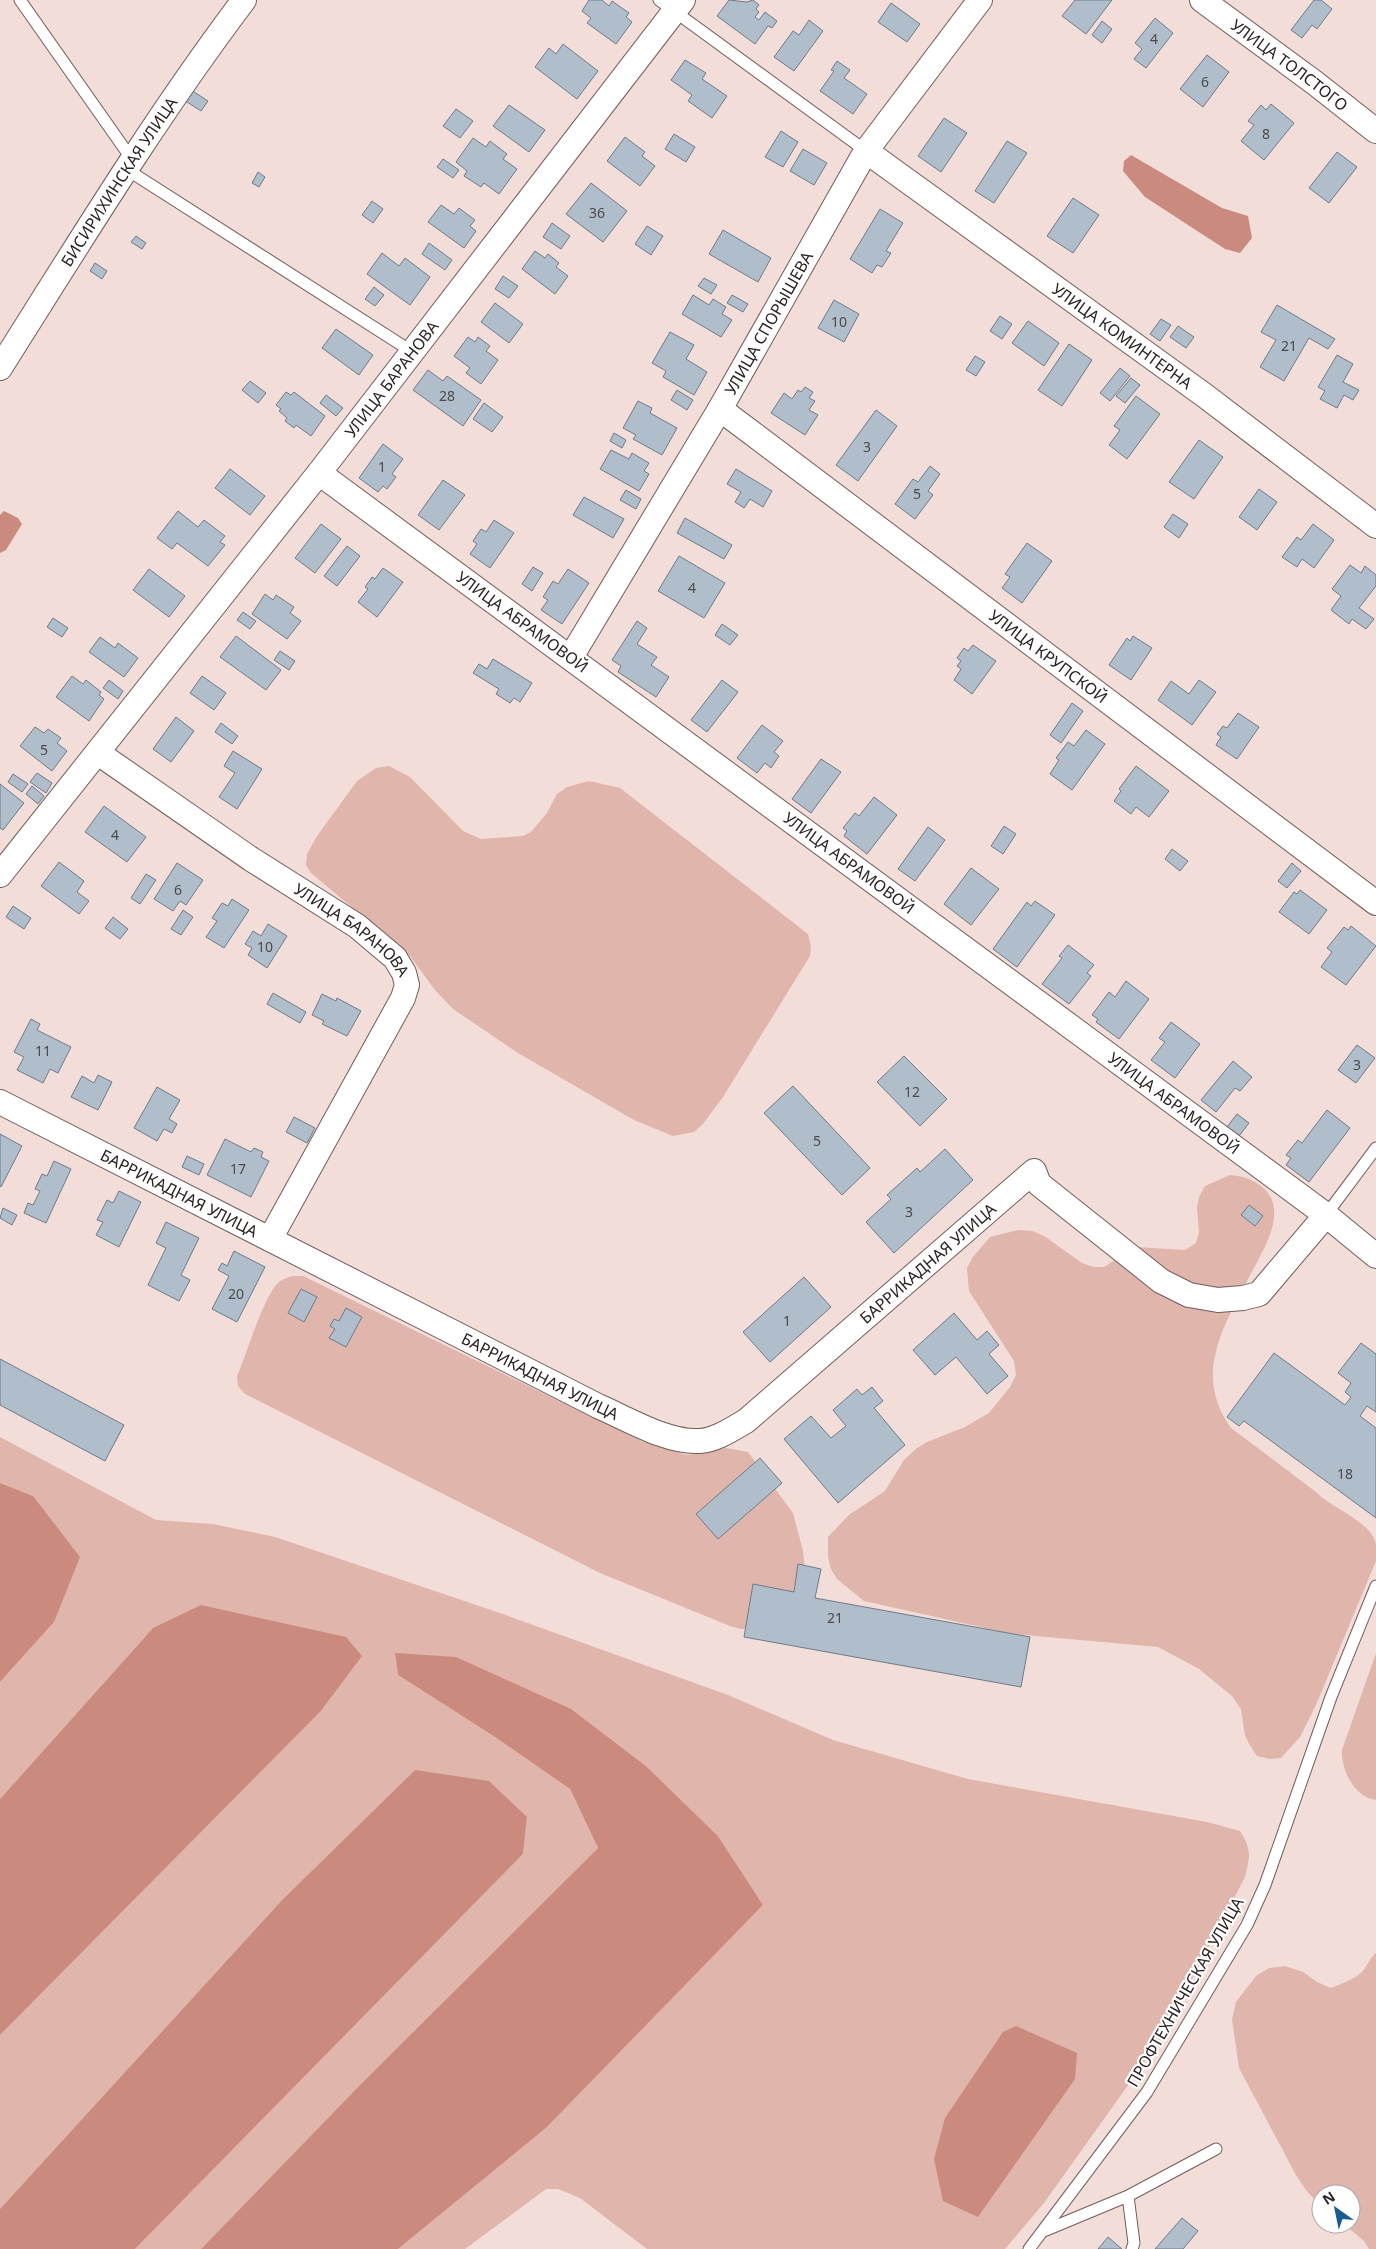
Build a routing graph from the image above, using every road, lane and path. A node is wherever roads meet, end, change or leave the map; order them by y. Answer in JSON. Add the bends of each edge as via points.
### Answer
{"nodes":[{"id":1,"x":20,"y":0,"type":"edge"},
{"id":2,"x":244,"y":0,"type":"edge"},
{"id":3,"x":980,"y":0,"type":"edge"},
{"id":4,"x":1202,"y":0,"type":"edge"},
{"id":5,"x":672,"y":4,"type":"edge"},
{"id":6,"x":1376,"y":132,"type":"edge"},
{"id":7,"x":866,"y":151,"type":"junction"},
{"id":8,"x":129,"y":164,"type":"junction"},
{"id":9,"x":412,"y":351,"type":"junction"},
{"id":10,"x":0,"y":368,"type":"edge"},
{"id":11,"x":720,"y":409,"type":"junction"},
{"id":12,"x":320,"y":473,"type":"junction"},
{"id":13,"x":1376,"y":526,"type":"edge"},
{"id":14,"x":571,"y":657,"type":"junction"},
{"id":15,"x":98,"y":753,"type":"junction"},
{"id":16,"x":0,"y":875,"type":"edge"},
{"id":17,"x":1376,"y":903,"type":"edge"},
{"id":18,"x":0,"y":1102,"type":"edge"},
{"id":19,"x":1376,"y":1148,"type":"edge"},
{"id":20,"x":1326,"y":1215,"type":"junction"},
{"id":21,"x":270,"y":1239,"type":"junction"},
{"id":22,"x":1376,"y":1256,"type":"edge"},
{"id":23,"x":1376,"y":1586,"type":"edge"},
{"id":24,"x":1216,"y":2150,"type":"dead end"},
{"id":25,"x":1128,"y":2196,"type":"junction"},
{"id":26,"x":1042,"y":2232,"type":"junction"},
{"id":27,"x":1029,"y":2249,"type":"edge"},
{"id":28,"x":1132,"y":2249,"type":"edge"}],
"edges":[{"from":1,"to":8,"type":"lane"},
{"from":2,"to":8,"type":"street","name":"БИСИРИХИНСКАЯ УЛИЦА","via":[[195,65]]},
{"from":3,"to":7,"type":"street","name":"УЛИЦА СПОРЫШЕВА"},
{"from":4,"to":6,"type":"street","name":"УЛИЦА ТОЛСТОГО"},
{"from":5,"to":7,"type":"lane"},
{"from":5,"to":9,"type":"street","name":"УЛИЦА БАРАНОВА"},
{"from":7,"to":11,"type":"street","name":"УЛИЦА СПОРЫШЕВА"},
{"from":7,"to":13,"type":"street","name":"УЛИЦА КОМИНТЕРНА","via":[[1204,395]]},
{"from":8,"to":9,"type":"lane"},
{"from":8,"to":10,"type":"street","name":"БИСИРИХИНСКАЯ УЛИЦА"},
{"from":9,"to":12,"type":"street","name":"УЛИЦА БАРАНОВА"},
{"from":11,"to":14,"type":"street","name":"УЛИЦА СПОРЫШЕВА"},
{"from":11,"to":17,"type":"street","name":"УЛИЦА КРУПСКОЙ"},
{"from":12,"to":14,"type":"street","name":"УЛИЦА АБРАМОВОЙ"},
{"from":12,"to":15,"type":"street","name":"УЛИЦА БАРАНОВА"},
{"from":14,"to":20,"type":"street","name":"УЛИЦА АБРАМОВОЙ"},
{"from":15,"to":16,"type":"street","name":"УЛИЦА БАРАНОВА"},
{"from":15,"to":21,"type":"street","name":"УЛИЦА БАРАНОВА","via":[[251,859],[357,926],[395,958],[404,973],[407,985],[403,998]]},
{"from":18,"to":21,"type":"street","name":"БАРРИКАДНАЯ УЛИЦА"},
{"from":19,"to":20,"type":"lane"},
{"from":20,"to":21,"type":"street","name":"БАРРИКАДНАЯ УЛИЦА","via":[[1259,1294],[1218,1300],[1189,1295],[1162,1282],[1039,1184],[1034,1170],[746,1422],[701,1441],[672,1438],[598,1406]]},
{"from":20,"to":22,"type":"street","name":"УЛИЦА АБРАМОВОЙ"},
{"from":23,"to":26,"type":"lane","name":"ПРОФТЕХНИЧЕСКАЯ УЛИЦА","via":[[1331,1697],[1265,1885],[1247,1925],[1147,2092]]},
{"from":24,"to":25,"type":"lane"},
{"from":25,"to":26,"type":"lane"},
{"from":25,"to":28,"type":"lane"},
{"from":26,"to":27,"type":"lane","name":"ПРОФТЕХНИЧЕСКАЯ УЛИЦА"}]}
